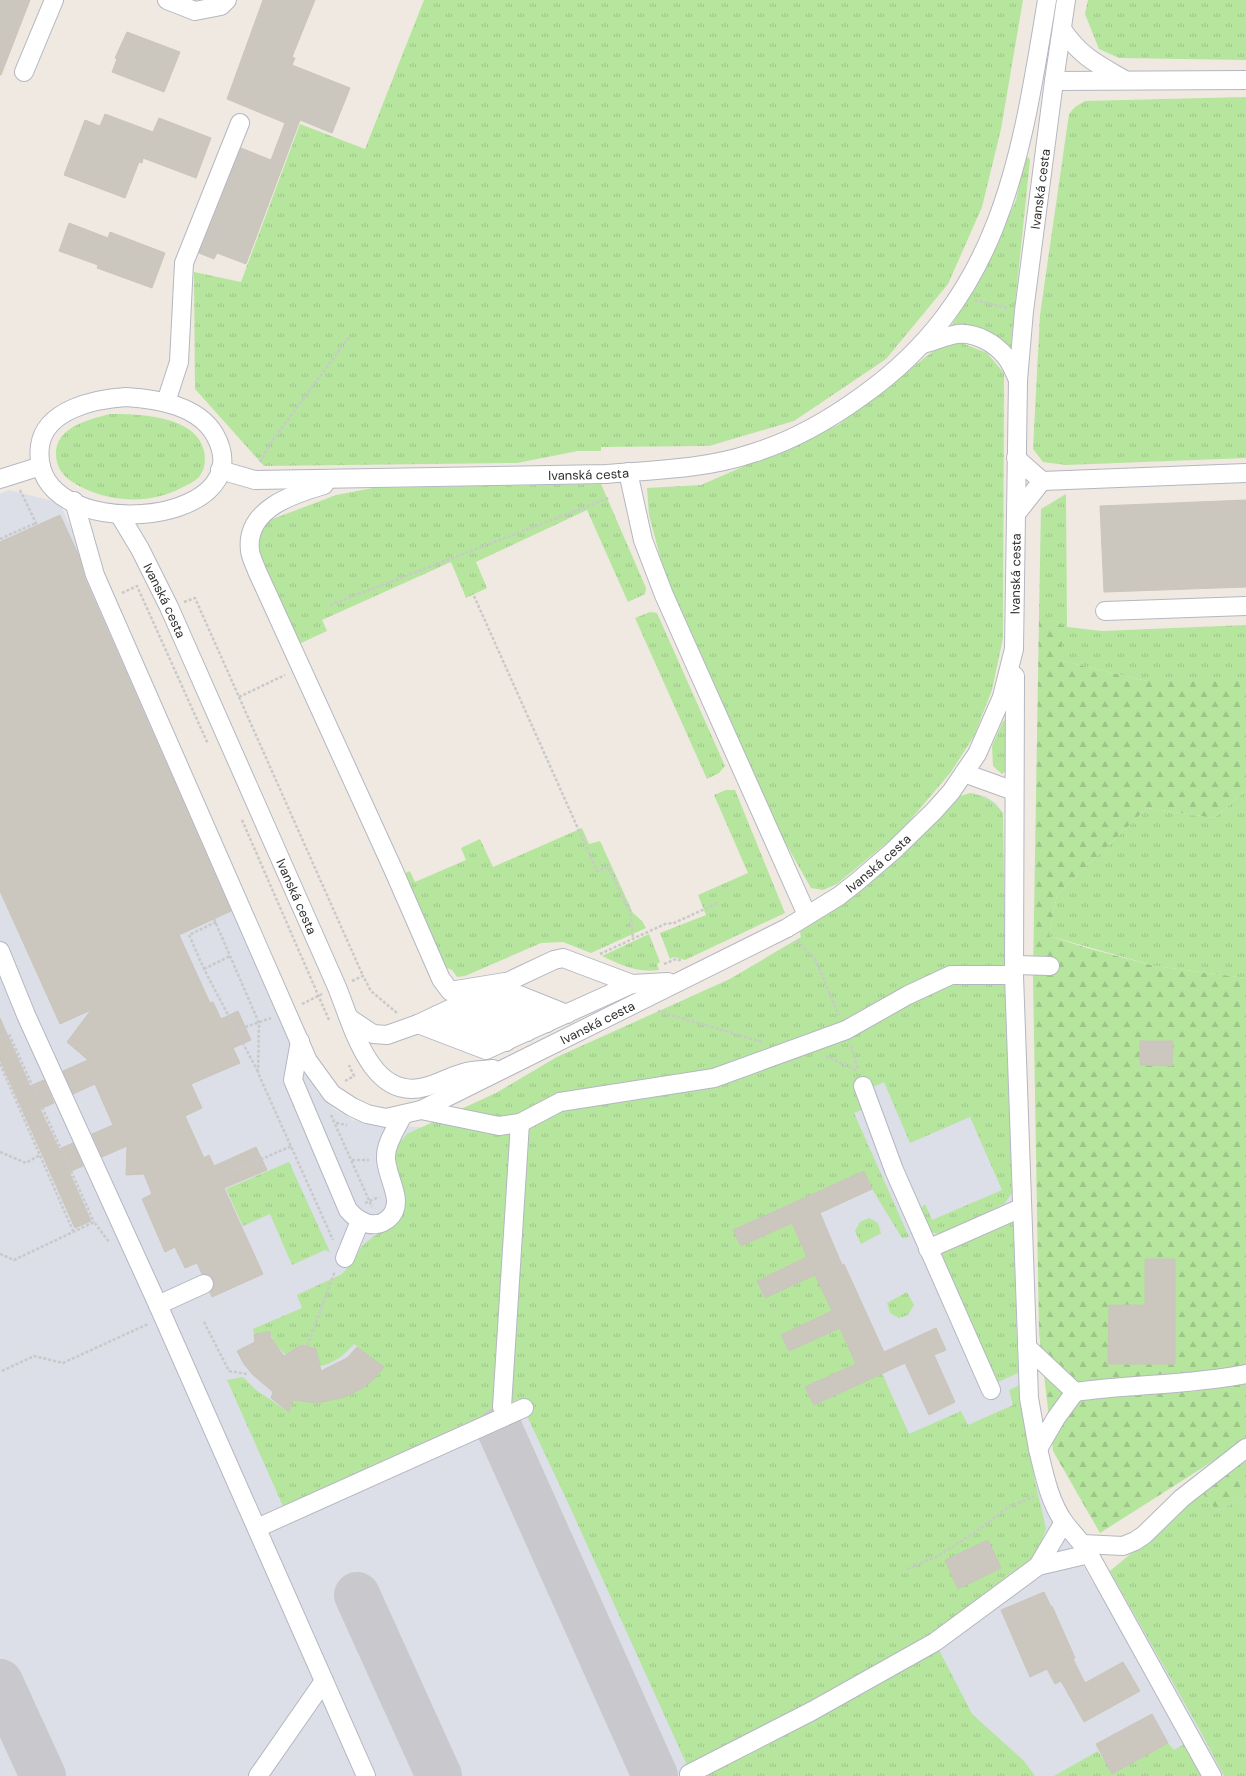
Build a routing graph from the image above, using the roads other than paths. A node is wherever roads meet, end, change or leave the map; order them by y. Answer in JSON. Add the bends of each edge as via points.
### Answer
{"nodes":[{"id":1,"x":54,"y":0,"type":"edge"},
{"id":2,"x":167,"y":0,"type":"edge"},
{"id":3,"x":228,"y":0,"type":"edge"},
{"id":4,"x":1047,"y":0,"type":"edge"},
{"id":5,"x":1066,"y":0,"type":"edge"},
{"id":6,"x":1062,"y":29,"type":"junction"},
{"id":7,"x":1037,"y":60,"type":"junction"},
{"id":8,"x":24,"y":72,"type":"dead end"},
{"id":9,"x":1125,"y":80,"type":"junction"},
{"id":10,"x":1246,"y":80,"type":"edge"},
{"id":11,"x":1054,"y":81,"type":"junction"},
{"id":12,"x":240,"y":123,"type":"dead end"},
{"id":13,"x":923,"y":344,"type":"junction"},
{"id":14,"x":1018,"y":380,"type":"junction"},
{"id":15,"x":166,"y":402,"type":"junction"},
{"id":16,"x":1016,"y":458,"type":"junction"},
{"id":17,"x":41,"y":466,"type":"junction"},
{"id":18,"x":220,"y":470,"type":"junction"},
{"id":19,"x":628,"y":472,"type":"junction"},
{"id":20,"x":1246,"y":473,"type":"edge"},
{"id":21,"x":0,"y":478,"type":"edge"},
{"id":22,"x":344,"y":479,"type":"junction"},
{"id":23,"x":1042,"y":480,"type":"junction"},
{"id":24,"x":74,"y":501,"type":"junction"},
{"id":25,"x":119,"y":514,"type":"junction"},
{"id":26,"x":1016,"y":514,"type":"junction"},
{"id":27,"x":1246,"y":606,"type":"edge"},
{"id":28,"x":1105,"y":611,"type":"dead end"},
{"id":29,"x":1014,"y":649,"type":"junction"},
{"id":30,"x":964,"y":773,"type":"junction"},
{"id":31,"x":1014,"y":791,"type":"junction"},
{"id":32,"x":807,"y":915,"type":"junction"},
{"id":33,"x":0,"y":951,"type":"edge"},
{"id":34,"x":1050,"y":966,"type":"dead end"},
{"id":35,"x":1014,"y":970,"type":"junction"},
{"id":36,"x":678,"y":981,"type":"junction"},
{"id":37,"x":501,"y":984,"type":"junction"},
{"id":38,"x":632,"y":984,"type":"junction"},
{"id":39,"x":477,"y":995,"type":"junction"},
{"id":40,"x":458,"y":1005,"type":"junction"},
{"id":41,"x":567,"y":1014,"type":"junction"},
{"id":42,"x":437,"y":1015,"type":"junction"},
{"id":43,"x":349,"y":1018,"type":"junction"},
{"id":44,"x":547,"y":1023,"type":"junction"},
{"id":45,"x":418,"y":1024,"type":"junction"},
{"id":46,"x":527,"y":1032,"type":"junction"},
{"id":47,"x":300,"y":1042,"type":"junction"},
{"id":48,"x":506,"y":1042,"type":"junction"},
{"id":49,"x":502,"y":1069,"type":"junction"},
{"id":50,"x":863,"y":1086,"type":"dead end"},
{"id":51,"x":421,"y":1110,"type":"junction"},
{"id":52,"x":403,"y":1115,"type":"junction"},
{"id":53,"x":520,"y":1123,"type":"junction"},
{"id":54,"x":1021,"y":1208,"type":"junction"},
{"id":55,"x":354,"y":1216,"type":"junction"},
{"id":56,"x":928,"y":1248,"type":"junction"},
{"id":57,"x":340,"y":1264,"type":"road end"},
{"id":58,"x":204,"y":1284,"type":"dead end"},
{"id":59,"x":152,"y":1311,"type":"junction"},
{"id":60,"x":1027,"y":1347,"type":"junction"},
{"id":61,"x":1246,"y":1374,"type":"edge"},
{"id":62,"x":991,"y":1390,"type":"dead end"},
{"id":63,"x":1075,"y":1392,"type":"junction"},
{"id":64,"x":502,"y":1407,"type":"dead end"},
{"id":65,"x":524,"y":1408,"type":"dead end"},
{"id":66,"x":1246,"y":1448,"type":"edge"},
{"id":67,"x":1038,"y":1449,"type":"junction"},
{"id":68,"x":1064,"y":1522,"type":"junction"},
{"id":69,"x":257,"y":1528,"type":"junction"},
{"id":70,"x":1086,"y":1549,"type":"junction"},
{"id":71,"x":1038,"y":1566,"type":"junction"},
{"id":72,"x":324,"y":1682,"type":"junction"},
{"id":73,"x":689,"y":1774,"type":"dead end"},
{"id":74,"x":258,"y":1776,"type":"edge"},
{"id":75,"x":366,"y":1776,"type":"edge"},
{"id":76,"x":1212,"y":1776,"type":"edge"}],
"edges":[{"from":1,"to":8,"type":"street"},
{"from":2,"to":3,"type":"street","via":[[195,11],[221,6]]},
{"from":4,"to":7,"type":"street","name":"Ivanská cesta"},
{"from":5,"to":6,"type":"street","name":"Ivanská cesta"},
{"from":6,"to":9,"type":"street","via":[[1086,58]]},
{"from":6,"to":11,"type":"street","name":"Ivanská cesta"},
{"from":7,"to":11,"type":"street"},
{"from":7,"to":13,"type":"street","name":"Ivanská cesta","via":[[1029,112],[1018,157],[991,237],[962,294]]},
{"from":9,"to":10,"type":"street"},
{"from":9,"to":11,"type":"street"},
{"from":11,"to":14,"type":"street","name":"Ivanská cesta","via":[[1024,311]]},
{"from":12,"to":15,"type":"street","via":[[184,263],[179,362]]},
{"from":13,"to":14,"type":"street","name":"Ivanská cesta","via":[[955,335],[965,334],[980,338],[992,344],[1007,358]]},
{"from":13,"to":19,"type":"street","name":"Ivanská cesta","via":[[881,383],[833,416],[780,443],[752,454],[711,464]]},
{"from":14,"to":16,"type":"street","name":"Ivanská cesta"},
{"from":15,"to":17,"type":"street","via":[[144,398],[108,398],[74,409],[51,423],[45,431],[40,444]]},
{"from":15,"to":18,"type":"street","via":[[192,414],[214,432],[221,450]]},
{"from":16,"to":23,"type":"street"},
{"from":16,"to":26,"type":"street","name":"Ivanská cesta"},
{"from":17,"to":21,"type":"street"},
{"from":17,"to":24,"type":"street","via":[[51,486]]},
{"from":18,"to":22,"type":"street","name":"Ivanská cesta","via":[[255,480]]},
{"from":18,"to":25,"type":"street","via":[[206,492],[184,505],[150,514]]},
{"from":19,"to":22,"type":"street","name":"Ivanská cesta"},
{"from":19,"to":32,"type":"street","via":[[643,540],[664,595]]},
{"from":20,"to":23,"type":"street"},
{"from":22,"to":37,"type":"street","via":[[296,493],[267,509],[253,530],[250,552],[441,979],[450,991]]},
{"from":23,"to":26,"type":"street"},
{"from":24,"to":25,"type":"street","via":[[89,508]]},
{"from":24,"to":47,"type":"street","via":[[95,575]]},
{"from":25,"to":43,"type":"street","name":"Ivanská cesta","via":[[169,607]]},
{"from":26,"to":29,"type":"street","name":"Ivanská cesta"},
{"from":27,"to":28,"type":"street"},
{"from":29,"to":30,"type":"street","name":"Ivanská cesta","via":[[1002,697],[977,754]]},
{"from":29,"to":31,"type":"street"},
{"from":30,"to":31,"type":"street"},
{"from":30,"to":32,"type":"street","name":"Ivanská cesta","via":[[934,812],[893,851],[839,896]]},
{"from":31,"to":35,"type":"street"},
{"from":32,"to":36,"type":"street","name":"Ivanská cesta","via":[[787,928]]},
{"from":33,"to":59,"type":"street","via":[[94,1168]]},
{"from":34,"to":35,"type":"street"},
{"from":35,"to":53,"type":"street","via":[[951,975],[908,995],[846,1030],[714,1078],[560,1102]]},
{"from":35,"to":54,"type":"street"},
{"from":36,"to":38,"type":"street"},
{"from":36,"to":49,"type":"street","name":"Ivanská cesta"},
{"from":37,"to":38,"type":"street","via":[[563,958]]},
{"from":37,"to":39,"type":"street"},
{"from":37,"to":41,"type":"street"},
{"from":38,"to":41,"type":"street"},
{"from":39,"to":40,"type":"street"},
{"from":39,"to":44,"type":"street"},
{"from":40,"to":42,"type":"street"},
{"from":40,"to":46,"type":"street"},
{"from":41,"to":44,"type":"street"},
{"from":42,"to":45,"type":"street"},
{"from":42,"to":48,"type":"street"},
{"from":43,"to":45,"type":"street","via":[[373,1034],[387,1035]]},
{"from":43,"to":49,"type":"street","name":"Ivanská cesta","via":[[361,1048],[375,1070],[382,1078],[403,1088],[424,1088],[470,1071]]},
{"from":44,"to":46,"type":"street"},
{"from":45,"to":48,"type":"street","via":[[486,1050]]},
{"from":46,"to":48,"type":"street"},
{"from":47,"to":52,"type":"street","via":[[308,1061],[329,1089],[352,1108],[386,1118]]},
{"from":47,"to":55,"type":"street","via":[[293,1080]]},
{"from":49,"to":51,"type":"street"},
{"from":50,"to":56,"type":"street","via":[[894,1170]]},
{"from":51,"to":52,"type":"street"},
{"from":51,"to":53,"type":"street","via":[[499,1126]]},
{"from":52,"to":55,"type":"street","via":[[386,1156],[396,1195],[395,1209],[392,1215],[379,1224],[371,1225]]},
{"from":53,"to":64,"type":"street"},
{"from":54,"to":56,"type":"street"},
{"from":54,"to":60,"type":"street"},
{"from":55,"to":57,"type":"street"},
{"from":56,"to":62,"type":"street"},
{"from":58,"to":59,"type":"street"},
{"from":59,"to":69,"type":"street"},
{"from":60,"to":63,"type":"street"},
{"from":60,"to":67,"type":"street","via":[[1029,1398]]},
{"from":61,"to":63,"type":"street","via":[[1183,1383],[1110,1387]]},
{"from":63,"to":67,"type":"street"},
{"from":65,"to":69,"type":"street"},
{"from":66,"to":70,"type":"street","via":[[1182,1498],[1144,1535],[1123,1546]]},
{"from":67,"to":68,"type":"street","via":[[1049,1489]]},
{"from":68,"to":70,"type":"street"},
{"from":68,"to":71,"type":"street"},
{"from":69,"to":72,"type":"street"},
{"from":70,"to":71,"type":"street"},
{"from":70,"to":76,"type":"street"},
{"from":71,"to":73,"type":"street","via":[[935,1642],[812,1711]]},
{"from":72,"to":74,"type":"street"},
{"from":72,"to":75,"type":"street"}]}
